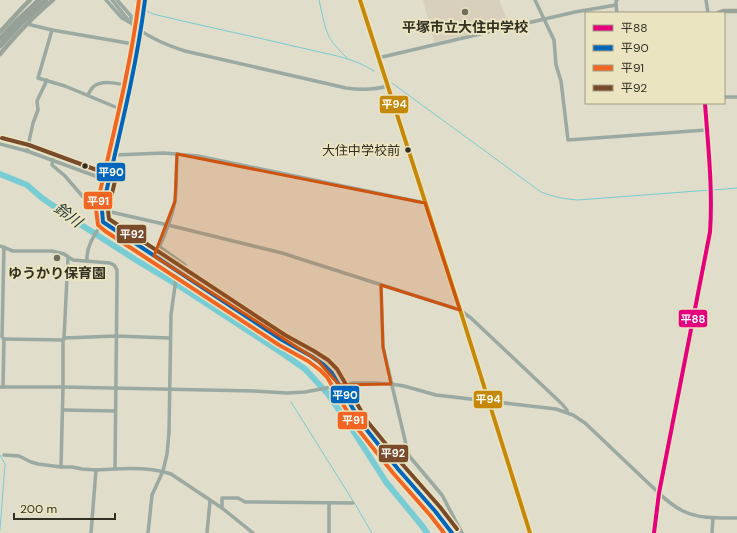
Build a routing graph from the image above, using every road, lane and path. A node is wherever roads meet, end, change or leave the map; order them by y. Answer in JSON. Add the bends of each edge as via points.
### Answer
{"nodes":[{"id":1,"x":30,"y":0,"type":"edge"},
{"id":2,"x":39,"y":0,"type":"edge"},
{"id":3,"x":46,"y":0,"type":"edge"},
{"id":4,"x":53,"y":0,"type":"edge"},
{"id":5,"x":106,"y":0,"type":"edge"},
{"id":6,"x":112,"y":0,"type":"edge"},
{"id":7,"x":117,"y":0,"type":"edge"},
{"id":8,"x":145,"y":0,"type":"edge"},
{"id":9,"x":360,"y":0,"type":"edge"},
{"id":10,"x":535,"y":0,"type":"edge"},
{"id":11,"x":617,"y":0,"type":"edge"},
{"id":12,"x":706,"y":0,"type":"edge"},
{"id":13,"x":616,"y":5,"type":"junction"},
{"id":14,"x":737,"y":11,"type":"edge"},
{"id":15,"x":617,"y":12,"type":"edge"},
{"id":16,"x":708,"y":12,"type":"edge"},
{"id":17,"x":721,"y":12,"type":"edge"},
{"id":18,"x":544,"y":19,"type":"junction"},
{"id":19,"x":131,"y":23,"type":"junction"},
{"id":20,"x":27,"y":24,"type":"junction"},
{"id":21,"x":52,"y":30,"type":"junction"},
{"id":22,"x":141,"y":31,"type":"junction"},
{"id":23,"x":0,"y":32,"type":"edge"},
{"id":24,"x":0,"y":39,"type":"edge"},
{"id":25,"x":138,"y":45,"type":"junction"},
{"id":26,"x":0,"y":46,"type":"edge"},
{"id":27,"x":0,"y":54,"type":"edge"},
{"id":28,"x":378,"y":58,"type":"junction"},
{"id":29,"x":47,"y":80,"type":"junction"},
{"id":30,"x":131,"y":86,"type":"junction"},
{"id":31,"x":388,"y":86,"type":"junction"},
{"id":32,"x":88,"y":95,"type":"junction"},
{"id":33,"x":725,"y":97,"type":"edge"},
{"id":34,"x":737,"y":97,"type":"edge"},
{"id":35,"x":705,"y":104,"type":"edge"},
{"id":36,"x":125,"y":111,"type":"junction"},
{"id":37,"x":706,"y":130,"type":"junction"},
{"id":38,"x":0,"y":144,"type":"edge"},
{"id":39,"x":27,"y":151,"type":"junction"},
{"id":40,"x":177,"y":154,"type":"junction"},
{"id":41,"x":114,"y":155,"type":"junction"},
{"id":42,"x":53,"y":160,"type":"junction"},
{"id":43,"x":109,"y":180,"type":"junction"},
{"id":44,"x":425,"y":202,"type":"junction"},
{"id":45,"x":102,"y":210,"type":"junction"},
{"id":46,"x":103,"y":222,"type":"junction"},
{"id":47,"x":168,"y":225,"type":"junction"},
{"id":48,"x":2,"y":246,"type":"edge"},
{"id":49,"x":160,"y":247,"type":"junction"},
{"id":50,"x":154,"y":256,"type":"junction"},
{"id":51,"x":68,"y":257,"type":"junction"},
{"id":52,"x":87,"y":261,"type":"junction"},
{"id":53,"x":185,"y":265,"type":"dead end"},
{"id":54,"x":177,"y":272,"type":"junction"},
{"id":55,"x":382,"y":285,"type":"junction"},
{"id":56,"x":460,"y":310,"type":"junction"},
{"id":57,"x":116,"y":336,"type":"junction"},
{"id":58,"x":2,"y":338,"type":"edge"},
{"id":59,"x":170,"y":338,"type":"junction"},
{"id":60,"x":64,"y":339,"type":"junction"},
{"id":61,"x":391,"y":384,"type":"junction"},
{"id":62,"x":339,"y":385,"type":"junction"},
{"id":63,"x":1,"y":387,"type":"edge"},
{"id":64,"x":63,"y":387,"type":"junction"},
{"id":65,"x":116,"y":388,"type":"junction"},
{"id":66,"x":170,"y":389,"type":"junction"},
{"id":67,"x":488,"y":400,"type":"junction"},
{"id":68,"x":63,"y":410,"type":"junction"},
{"id":69,"x":115,"y":411,"type":"junction"},
{"id":70,"x":567,"y":412,"type":"junction"},
{"id":71,"x":4,"y":455,"type":"dead end"},
{"id":72,"x":61,"y":467,"type":"junction"},
{"id":73,"x":115,"y":469,"type":"junction"},
{"id":74,"x":96,"y":470,"type":"junction"},
{"id":75,"x":163,"y":471,"type":"junction"},
{"id":76,"x":659,"y":493,"type":"junction"},
{"id":77,"x":210,"y":501,"type":"junction"},
{"id":78,"x":329,"y":503,"type":"junction"},
{"id":79,"x":354,"y":503,"type":"dead end"},
{"id":80,"x":222,"y":508,"type":"junction"},
{"id":81,"x":713,"y":518,"type":"junction"},
{"id":82,"x":737,"y":518,"type":"edge"},
{"id":83,"x":91,"y":533,"type":"edge"},
{"id":84,"x":148,"y":533,"type":"edge"},
{"id":85,"x":207,"y":533,"type":"edge"},
{"id":86,"x":253,"y":533,"type":"edge"},
{"id":87,"x":329,"y":533,"type":"edge"},
{"id":88,"x":452,"y":533,"type":"edge"},
{"id":89,"x":462,"y":533,"type":"edge"},
{"id":90,"x":530,"y":533,"type":"edge"},
{"id":91,"x":654,"y":533,"type":"edge"},
{"id":92,"x":712,"y":533,"type":"edge"}],
"edges":[{"from":1,"to":23,"type":"main road"},
{"from":2,"to":24,"type":"highway"},
{"from":3,"to":26,"type":"highway"},
{"from":4,"to":20,"type":"main road"},
{"from":5,"to":19,"type":"street","via":[[122,18]]},
{"from":6,"to":19,"type":"street"},
{"from":7,"to":19,"type":"street","via":[[130,16]]},
{"from":8,"to":22,"type":"street"},
{"from":9,"to":28,"type":"main road"},
{"from":10,"to":18,"type":"street"},
{"from":11,"to":13,"type":"street"},
{"from":12,"to":16,"type":"street"},
{"from":13,"to":15,"type":"street"},
{"from":13,"to":18,"type":"street"},
{"from":14,"to":17,"type":"main road"},
{"from":18,"to":28,"type":"street"},
{"from":18,"to":37,"type":"street","via":[[554,40],[568,140]]},
{"from":19,"to":22,"type":"street"},
{"from":20,"to":21,"type":"street"},
{"from":20,"to":27,"type":"main road"},
{"from":21,"to":25,"type":"street"},
{"from":21,"to":29,"type":"street","via":[[38,78]]},
{"from":22,"to":25,"type":"street"},
{"from":22,"to":31,"type":"street","via":[[162,43],[185,51],[300,78],[356,89],[378,89]]},
{"from":25,"to":30,"type":"street"},
{"from":28,"to":31,"type":"main road"},
{"from":29,"to":32,"type":"street"},
{"from":29,"to":39,"type":"street","via":[[37,101],[38,110]]},
{"from":30,"to":32,"type":"street","via":[[104,82],[92,87]]},
{"from":30,"to":36,"type":"street"},
{"from":31,"to":44,"type":"main road"},
{"from":32,"to":36,"type":"street"},
{"from":33,"to":34,"type":"street"},
{"from":35,"to":37,"type":"main road"},
{"from":36,"to":41,"type":"street"},
{"from":37,"to":76,"type":"main road","via":[[711,223]]},
{"from":38,"to":39,"type":"street"},
{"from":39,"to":42,"type":"street"},
{"from":40,"to":41,"type":"street"},
{"from":40,"to":44,"type":"street","via":[[198,156]]},
{"from":40,"to":47,"type":"street","via":[[175,201]]},
{"from":41,"to":43,"type":"street"},
{"from":42,"to":43,"type":"street"},
{"from":42,"to":45,"type":"street","via":[[52,165],[90,205]]},
{"from":43,"to":45,"type":"street"},
{"from":44,"to":56,"type":"main road"},
{"from":45,"to":46,"type":"street"},
{"from":45,"to":47,"type":"street"},
{"from":46,"to":50,"type":"street"},
{"from":46,"to":52,"type":"street","via":[[90,244]]},
{"from":47,"to":49,"type":"street"},
{"from":47,"to":55,"type":"street","via":[[282,253]]},
{"from":48,"to":51,"type":"street","via":[[13,251],[60,252]]},
{"from":48,"to":58,"type":"street"},
{"from":49,"to":50,"type":"street"},
{"from":49,"to":53,"type":"street"},
{"from":50,"to":54,"type":"street"},
{"from":51,"to":52,"type":"street"},
{"from":51,"to":60,"type":"street"},
{"from":52,"to":57,"type":"street","via":[[110,263],[117,270]]},
{"from":54,"to":59,"type":"street"},
{"from":54,"to":62,"type":"street","via":[[317,360],[332,373]]},
{"from":55,"to":56,"type":"street"},
{"from":55,"to":61,"type":"street","via":[[383,347]]},
{"from":56,"to":67,"type":"main road"},
{"from":56,"to":70,"type":"street","via":[[562,404]]},
{"from":57,"to":59,"type":"street"},
{"from":57,"to":60,"type":"street"},
{"from":57,"to":65,"type":"street"},
{"from":58,"to":60,"type":"street"},
{"from":58,"to":63,"type":"street"},
{"from":59,"to":66,"type":"street"},
{"from":60,"to":64,"type":"street"},
{"from":61,"to":62,"type":"street","via":[[354,382]]},
{"from":61,"to":67,"type":"street","via":[[436,395]]},
{"from":61,"to":89,"type":"street","via":[[408,453],[442,495]]},
{"from":62,"to":66,"type":"street","via":[[287,393]]},
{"from":62,"to":88,"type":"street","via":[[362,424]]},
{"from":63,"to":64,"type":"street"},
{"from":64,"to":65,"type":"street"},
{"from":64,"to":68,"type":"street"},
{"from":65,"to":66,"type":"street"},
{"from":65,"to":69,"type":"street"},
{"from":66,"to":75,"type":"street","via":[[169,432]]},
{"from":67,"to":70,"type":"street"},
{"from":67,"to":90,"type":"main road"},
{"from":68,"to":69,"type":"street"},
{"from":68,"to":72,"type":"street"},
{"from":69,"to":73,"type":"street"},
{"from":70,"to":76,"type":"street","via":[[585,423]]},
{"from":71,"to":72,"type":"street","via":[[19,456],[38,464]]},
{"from":72,"to":74,"type":"street"},
{"from":73,"to":74,"type":"street"},
{"from":73,"to":75,"type":"street"},
{"from":74,"to":83,"type":"street"},
{"from":75,"to":77,"type":"street"},
{"from":75,"to":84,"type":"street","via":[[152,495]]},
{"from":76,"to":81,"type":"street","via":[[683,511]]},
{"from":76,"to":91,"type":"main road"},
{"from":77,"to":80,"type":"street"},
{"from":77,"to":85,"type":"street"},
{"from":78,"to":79,"type":"street"},
{"from":78,"to":80,"type":"street","via":[[245,502],[238,498],[222,498]]},
{"from":78,"to":87,"type":"street"},
{"from":80,"to":86,"type":"street"},
{"from":81,"to":82,"type":"street"},
{"from":81,"to":92,"type":"street"}]}
